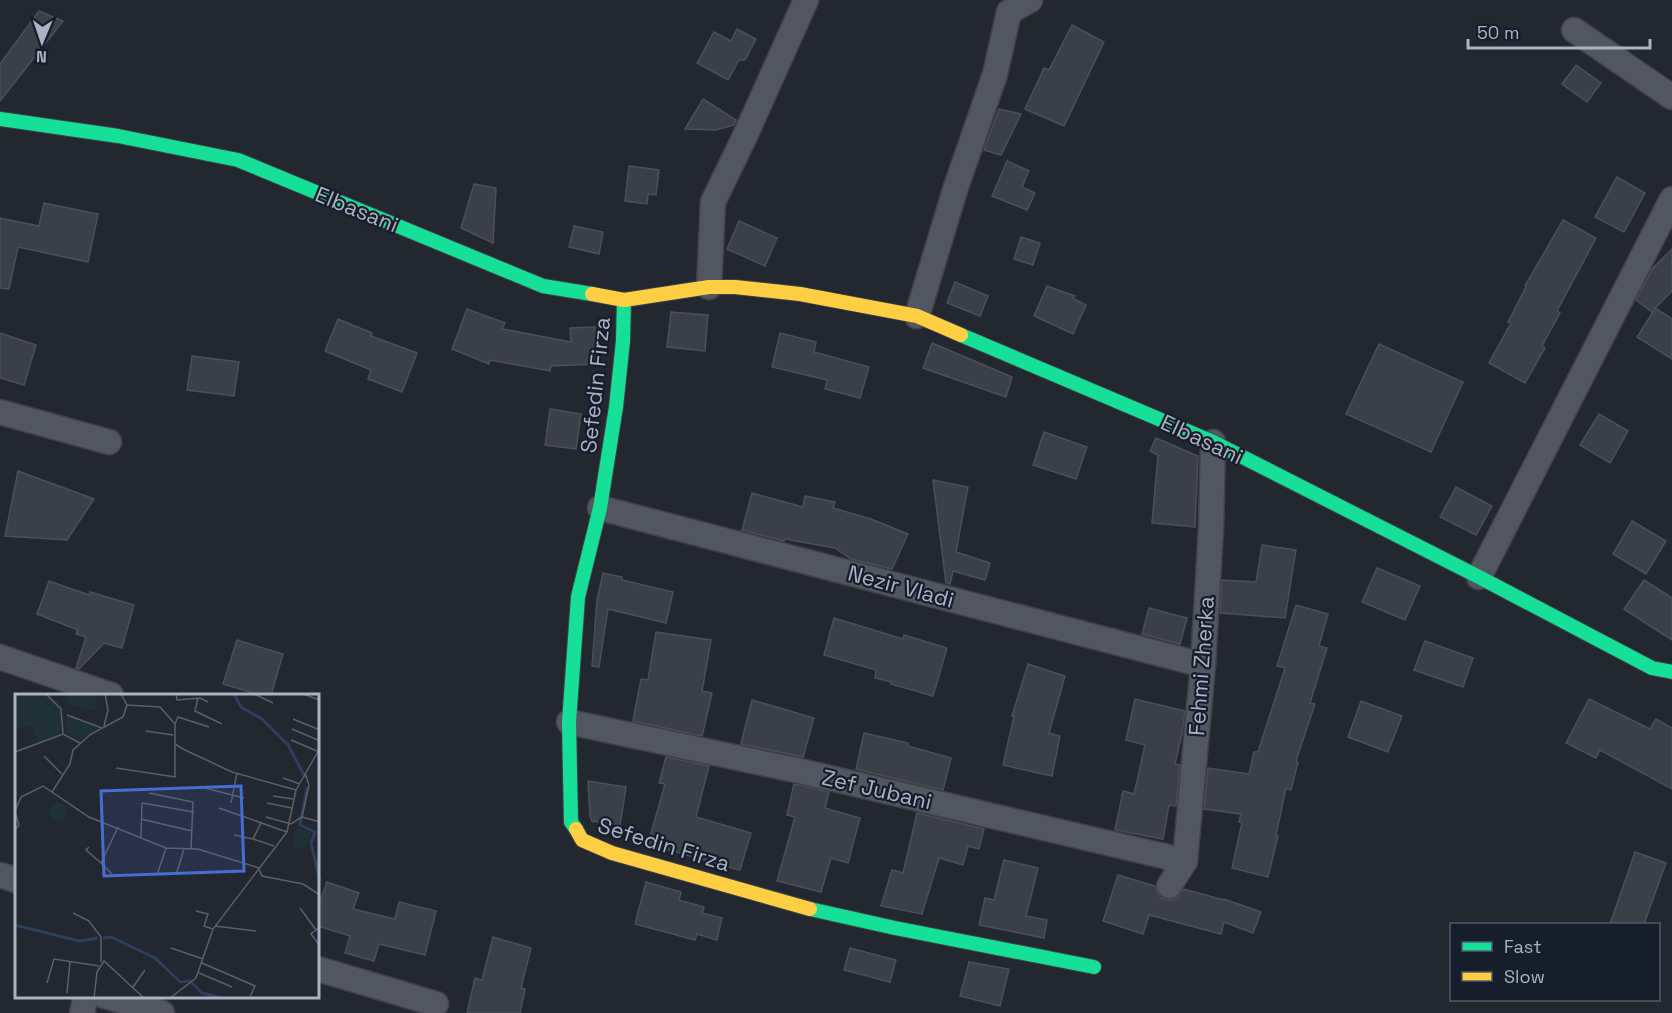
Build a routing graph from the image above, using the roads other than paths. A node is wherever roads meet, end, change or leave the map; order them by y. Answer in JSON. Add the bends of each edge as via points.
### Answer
{"nodes":[{"id":1,"x":806,"y":0,"type":"edge"},
{"id":2,"x":1030,"y":0,"type":"edge"},
{"id":3,"x":1574,"y":30,"type":"dead end"},
{"id":4,"x":1672,"y":97,"type":"edge"},
{"id":5,"x":0,"y":119,"type":"edge"},
{"id":6,"x":1672,"y":199,"type":"edge"},
{"id":7,"x":709,"y":287,"type":"junction"},
{"id":8,"x":624,"y":300,"type":"junction"},
{"id":9,"x":917,"y":316,"type":"junction"},
{"id":10,"x":0,"y":412,"type":"edge"},
{"id":11,"x":109,"y":442,"type":"dead end"},
{"id":12,"x":1213,"y":442,"type":"junction"},
{"id":13,"x":600,"y":508,"type":"junction"},
{"id":14,"x":1479,"y":578,"type":"junction"},
{"id":15,"x":0,"y":657,"type":"edge"},
{"id":16,"x":1203,"y":665,"type":"junction"},
{"id":17,"x":1672,"y":672,"type":"edge"},
{"id":18,"x":108,"y":694,"type":"edge"},
{"id":19,"x":569,"y":722,"type":"junction"},
{"id":20,"x":1185,"y":861,"type":"junction"},
{"id":21,"x":0,"y":876,"type":"edge"},
{"id":22,"x":15,"y":880,"type":"edge"},
{"id":23,"x":1169,"y":886,"type":"dead end"},
{"id":24,"x":1094,"y":967,"type":"dead end"},
{"id":25,"x":320,"y":970,"type":"edge"},
{"id":26,"x":86,"y":998,"type":"edge"},
{"id":27,"x":112,"y":998,"type":"edge"},
{"id":28,"x":436,"y":1004,"type":"dead end"},
{"id":29,"x":82,"y":1013,"type":"edge"},
{"id":30,"x":162,"y":1013,"type":"edge"}],
"edges":[{"from":1,"to":7,"type":"street","via":[[713,202]]},
{"from":2,"to":9,"type":"street","via":[[1009,12],[995,74]]},
{"from":3,"to":4,"type":"street"},
{"from":5,"to":8,"type":"street","name":"Elbasani","via":[[238,159],[543,286]]},
{"from":6,"to":14,"type":"street"},
{"from":7,"to":8,"type":"street","name":"Elbasani"},
{"from":7,"to":9,"type":"street","name":"Elbasani","via":[[800,294]]},
{"from":8,"to":13,"type":"street","name":"Sefedin Firza","via":[[616,407]]},
{"from":9,"to":12,"type":"street","name":"Elbasani"},
{"from":10,"to":11,"type":"street"},
{"from":12,"to":14,"type":"street","name":"Elbasani"},
{"from":12,"to":16,"type":"street","name":"Fehmi Zherka"},
{"from":13,"to":16,"type":"street","name":"Nezir Vladi"},
{"from":13,"to":19,"type":"street","name":"Sefedin Firza","via":[[578,597]]},
{"from":14,"to":17,"type":"street","name":"Elbasani","via":[[1652,668]]},
{"from":15,"to":18,"type":"street"},
{"from":16,"to":20,"type":"street","name":"Fehmi Zherka"},
{"from":19,"to":20,"type":"street","name":"Zef Jubani","via":[[800,771]]},
{"from":19,"to":24,"type":"street","name":"Sefedin Firza","via":[[571,822],[582,840],[612,854],[793,905]]},
{"from":20,"to":23,"type":"street","name":"Fehmi Zherka"},
{"from":21,"to":22,"type":"street"},
{"from":25,"to":28,"type":"street"},
{"from":26,"to":29,"type":"street"},
{"from":27,"to":30,"type":"street"}]}
